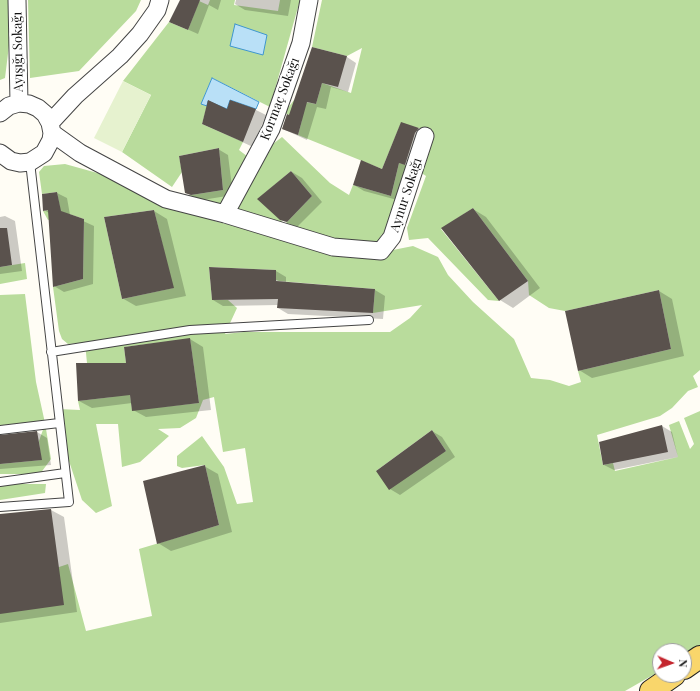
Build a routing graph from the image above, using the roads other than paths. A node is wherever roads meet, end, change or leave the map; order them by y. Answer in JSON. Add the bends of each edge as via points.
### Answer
{"nodes":[{"id":1,"x":17,"y":0,"type":"edge"},
{"id":2,"x":160,"y":0,"type":"edge"},
{"id":3,"x":309,"y":0,"type":"edge"},
{"id":4,"x":75,"y":96,"type":"junction"},
{"id":5,"x":19,"y":103,"type":"junction"},
{"id":6,"x":38,"y":108,"type":"junction"},
{"id":7,"x":0,"y":112,"type":"edge"},
{"id":8,"x":51,"y":128,"type":"junction"},
{"id":9,"x":425,"y":136,"type":"dead end"},
{"id":10,"x":0,"y":153,"type":"edge"},
{"id":11,"x":80,"y":153,"type":"junction"},
{"id":12,"x":37,"y":157,"type":"junction"},
{"id":13,"x":225,"y":214,"type":"junction"},
{"id":14,"x":369,"y":320,"type":"dead end"},
{"id":15,"x":51,"y":352,"type":"junction"},
{"id":16,"x":59,"y":423,"type":"junction"},
{"id":17,"x":0,"y":430,"type":"edge"},
{"id":18,"x":65,"y":473,"type":"junction"},
{"id":19,"x":0,"y":482,"type":"edge"},
{"id":20,"x":0,"y":507,"type":"edge"},
{"id":21,"x":662,"y":683,"type":"edge"},
{"id":22,"x":651,"y":691,"type":"edge"}],
"edges":[{"from":1,"to":5,"type":"street","name":"Ayışığı Sokağı"},
{"from":2,"to":4,"type":"street","via":[[157,10],[140,34],[120,56]]},
{"from":3,"to":13,"type":"street","name":"Kormaç Sokağı","via":[[301,43],[271,128]]},
{"from":4,"to":6,"type":"street"},
{"from":4,"to":8,"type":"street"},
{"from":5,"to":6,"type":"street"},
{"from":5,"to":7,"type":"street"},
{"from":6,"to":8,"type":"street","via":[[45,114]]},
{"from":8,"to":11,"type":"street"},
{"from":8,"to":12,"type":"street","via":[[51,140]]},
{"from":9,"to":13,"type":"street","name":"Aynur Sokağı","via":[[392,237],[381,250],[333,247]]},
{"from":10,"to":12,"type":"street","via":[[11,161],[20,163]]},
{"from":11,"to":12,"type":"street"},
{"from":11,"to":13,"type":"street","via":[[166,199]]},
{"from":12,"to":15,"type":"lane"},
{"from":14,"to":15,"type":"lane","via":[[190,330]]},
{"from":15,"to":16,"type":"lane"},
{"from":16,"to":17,"type":"lane"},
{"from":16,"to":18,"type":"lane"},
{"from":18,"to":19,"type":"lane"},
{"from":18,"to":20,"type":"lane","via":[[69,502]]},
{"from":21,"to":22,"type":"main road"}]}
